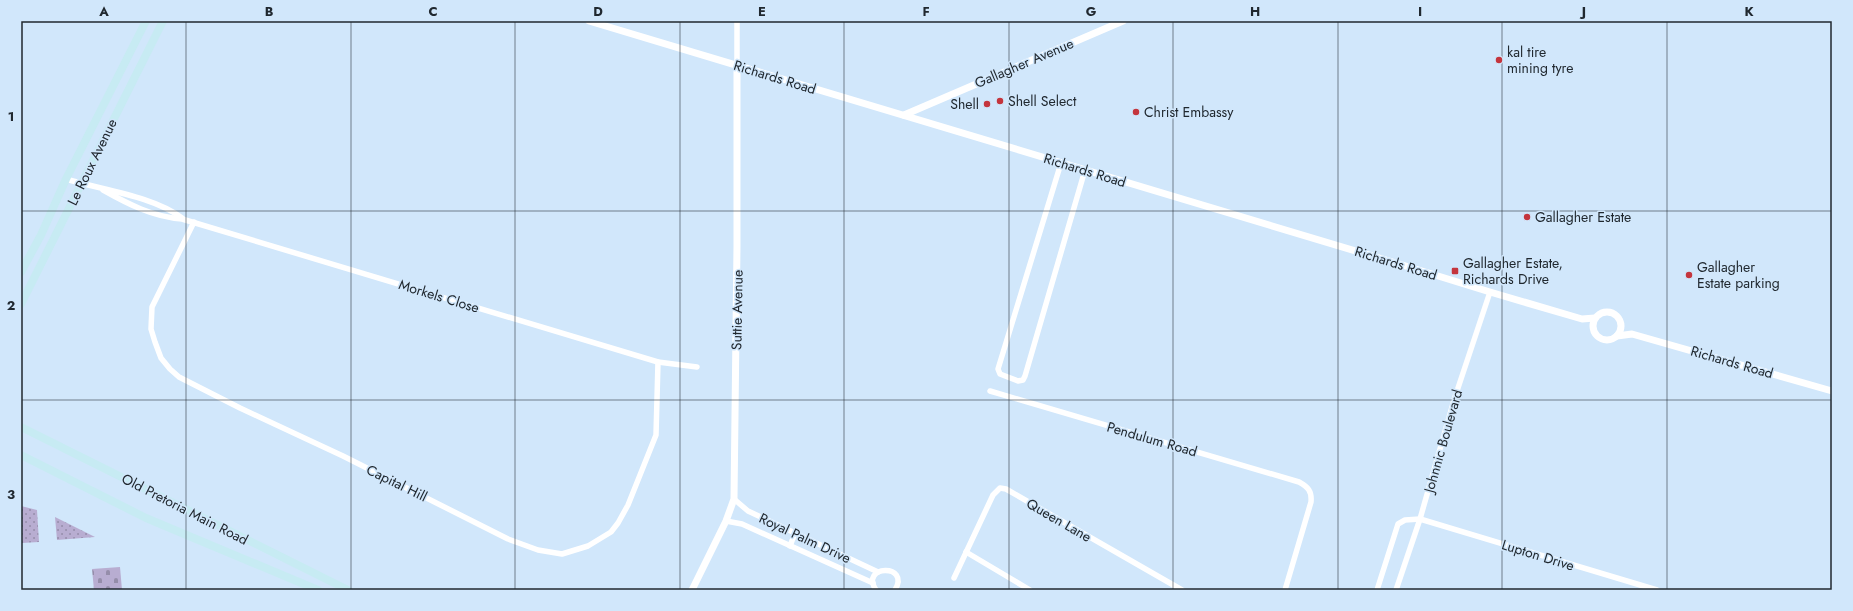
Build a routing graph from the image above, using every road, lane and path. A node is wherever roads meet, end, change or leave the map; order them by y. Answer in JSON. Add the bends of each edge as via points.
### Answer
{"nodes":[{"id":1,"x":146,"y":21,"type":"edge"},
{"id":2,"x":162,"y":21,"type":"edge"},
{"id":3,"x":589,"y":21,"type":"edge"},
{"id":4,"x":737,"y":21,"type":"edge"},
{"id":5,"x":1123,"y":21,"type":"edge"},
{"id":6,"x":737,"y":65,"type":"junction"},
{"id":7,"x":904,"y":115,"type":"junction"},
{"id":8,"x":1062,"y":163,"type":"junction"},
{"id":9,"x":1085,"y":170,"type":"junction"},
{"id":10,"x":66,"y":179,"type":"junction"},
{"id":11,"x":81,"y":184,"type":"junction"},
{"id":12,"x":103,"y":190,"type":"junction"},
{"id":13,"x":182,"y":219,"type":"junction"},
{"id":14,"x":194,"y":222,"type":"junction"},
{"id":15,"x":21,"y":272,"type":"edge"},
{"id":16,"x":1490,"y":292,"type":"junction"},
{"id":17,"x":21,"y":304,"type":"edge"},
{"id":18,"x":1595,"y":318,"type":"junction"},
{"id":19,"x":1582,"y":319,"type":"junction"},
{"id":20,"x":1620,"y":323,"type":"junction"},
{"id":21,"x":1593,"y":327,"type":"junction"},
{"id":22,"x":1632,"y":334,"type":"junction"},
{"id":23,"x":1617,"y":336,"type":"junction"},
{"id":24,"x":658,"y":362,"type":"junction"},
{"id":25,"x":697,"y":367,"type":"dead end"},
{"id":26,"x":990,"y":391,"type":"dead end"},
{"id":27,"x":1832,"y":391,"type":"edge"},
{"id":28,"x":21,"y":427,"type":"edge"},
{"id":29,"x":21,"y":455,"type":"edge"},
{"id":30,"x":734,"y":499,"type":"junction"},
{"id":31,"x":1420,"y":519,"type":"junction"},
{"id":32,"x":726,"y":522,"type":"junction"},
{"id":33,"x":795,"y":533,"type":"junction"},
{"id":34,"x":790,"y":546,"type":"junction"},
{"id":35,"x":966,"y":552,"type":"junction"},
{"id":36,"x":878,"y":572,"type":"junction"},
{"id":37,"x":954,"y":578,"type":"dead end"},
{"id":38,"x":873,"y":583,"type":"junction"},
{"id":39,"x":318,"y":590,"type":"edge"},
{"id":40,"x":348,"y":590,"type":"edge"},
{"id":41,"x":692,"y":590,"type":"edge"},
{"id":42,"x":876,"y":590,"type":"edge"},
{"id":43,"x":895,"y":590,"type":"edge"},
{"id":44,"x":1030,"y":590,"type":"edge"},
{"id":45,"x":1182,"y":590,"type":"edge"},
{"id":46,"x":1284,"y":590,"type":"edge"},
{"id":47,"x":1377,"y":590,"type":"edge"},
{"id":48,"x":1396,"y":590,"type":"edge"},
{"id":49,"x":1657,"y":590,"type":"edge"}],
"edges":[{"from":1,"to":10,"type":"main road","name":"Le Roux Avenue"},
{"from":2,"to":11,"type":"main road","name":"Le Roux Avenue"},
{"from":3,"to":6,"type":"street","name":"Richards Road"},
{"from":4,"to":6,"type":"street","name":"Suttie Avenue"},
{"from":5,"to":7,"type":"street","name":"Gallagher Avenue"},
{"from":6,"to":7,"type":"street","name":"Richards Road"},
{"from":6,"to":30,"type":"street","name":"Suttie Avenue"},
{"from":7,"to":8,"type":"street","name":"Richards Road"},
{"from":8,"to":9,"type":"street","name":"Richards Road"},
{"from":8,"to":9,"type":"street","via":[[998,369],[1000,374],[1018,381],[1023,380],[1025,376]]},
{"from":9,"to":16,"type":"street","name":"Richards Road"},
{"from":10,"to":11,"type":"street","name":"Morkels Close"},
{"from":10,"to":15,"type":"main road","name":"Le Roux Avenue"},
{"from":11,"to":12,"type":"street","name":"Morkels Close"},
{"from":11,"to":17,"type":"main road","name":"Le Roux Avenue"},
{"from":12,"to":13,"type":"street","name":"Morkels Close","via":[[151,203]]},
{"from":12,"to":13,"type":"street","name":"Morkels Close","via":[[148,212]]},
{"from":13,"to":14,"type":"street","name":"Morkels Close"},
{"from":14,"to":24,"type":"street","name":"Morkels Close"},
{"from":14,"to":24,"type":"street","name":"Capital Hill","via":[[152,307],[151,329],[161,358],[170,370],[240,408],[508,539],[538,550],[562,554],[588,546],[611,532],[618,523],[628,505],[656,435]]},
{"from":16,"to":19,"type":"street","name":"Richards Road"},
{"from":16,"to":31,"type":"street","name":"Johnnic Boulevard","via":[[1454,400]]},
{"from":18,"to":19,"type":"street","name":"Richards Road"},
{"from":18,"to":20,"type":"street","via":[[1607,312],[1615,316]]},
{"from":18,"to":21,"type":"street"},
{"from":19,"to":21,"type":"street","name":"Richards Road"},
{"from":20,"to":22,"type":"street","name":"Richards Road"},
{"from":20,"to":23,"type":"street"},
{"from":21,"to":23,"type":"street","via":[[1600,339],[1609,340]]},
{"from":22,"to":23,"type":"street","name":"Richards Road"},
{"from":22,"to":27,"type":"street","name":"Richards Road"},
{"from":24,"to":25,"type":"street","name":"Morkels Close"},
{"from":26,"to":46,"type":"street","name":"Pendulum Road","via":[[1307,486],[1310,491],[1310,507]]},
{"from":28,"to":40,"type":"main road","name":"Old Pretoria Main Road"},
{"from":29,"to":39,"type":"main road","name":"Old Pretoria Main Road","via":[[146,518]]},
{"from":30,"to":32,"type":"street","name":"Suttie Avenue"},
{"from":30,"to":33,"type":"street","name":"Royal Palm Drive","via":[[748,511]]},
{"from":31,"to":47,"type":"street","via":[[1405,520],[1398,524]]},
{"from":31,"to":48,"type":"street","name":"Johnnic Boulevard"},
{"from":31,"to":49,"type":"street","name":"Lupton Drive"},
{"from":32,"to":34,"type":"street","name":"Royal Palm Drive","via":[[740,523]]},
{"from":32,"to":41,"type":"street","name":"Suttie Avenue"},
{"from":33,"to":34,"type":"street"},
{"from":33,"to":36,"type":"street","name":"Royal Palm Drive"},
{"from":34,"to":38,"type":"street","name":"Royal Palm Drive"},
{"from":35,"to":37,"type":"street"},
{"from":35,"to":44,"type":"street"},
{"from":35,"to":45,"type":"street","name":"Queen Lane","via":[[996,491],[1004,488]]},
{"from":36,"to":38,"type":"street"},
{"from":36,"to":43,"type":"street","name":"Royal Palm Drive","via":[[886,570],[895,573],[898,582]]},
{"from":38,"to":42,"type":"street"}]}
